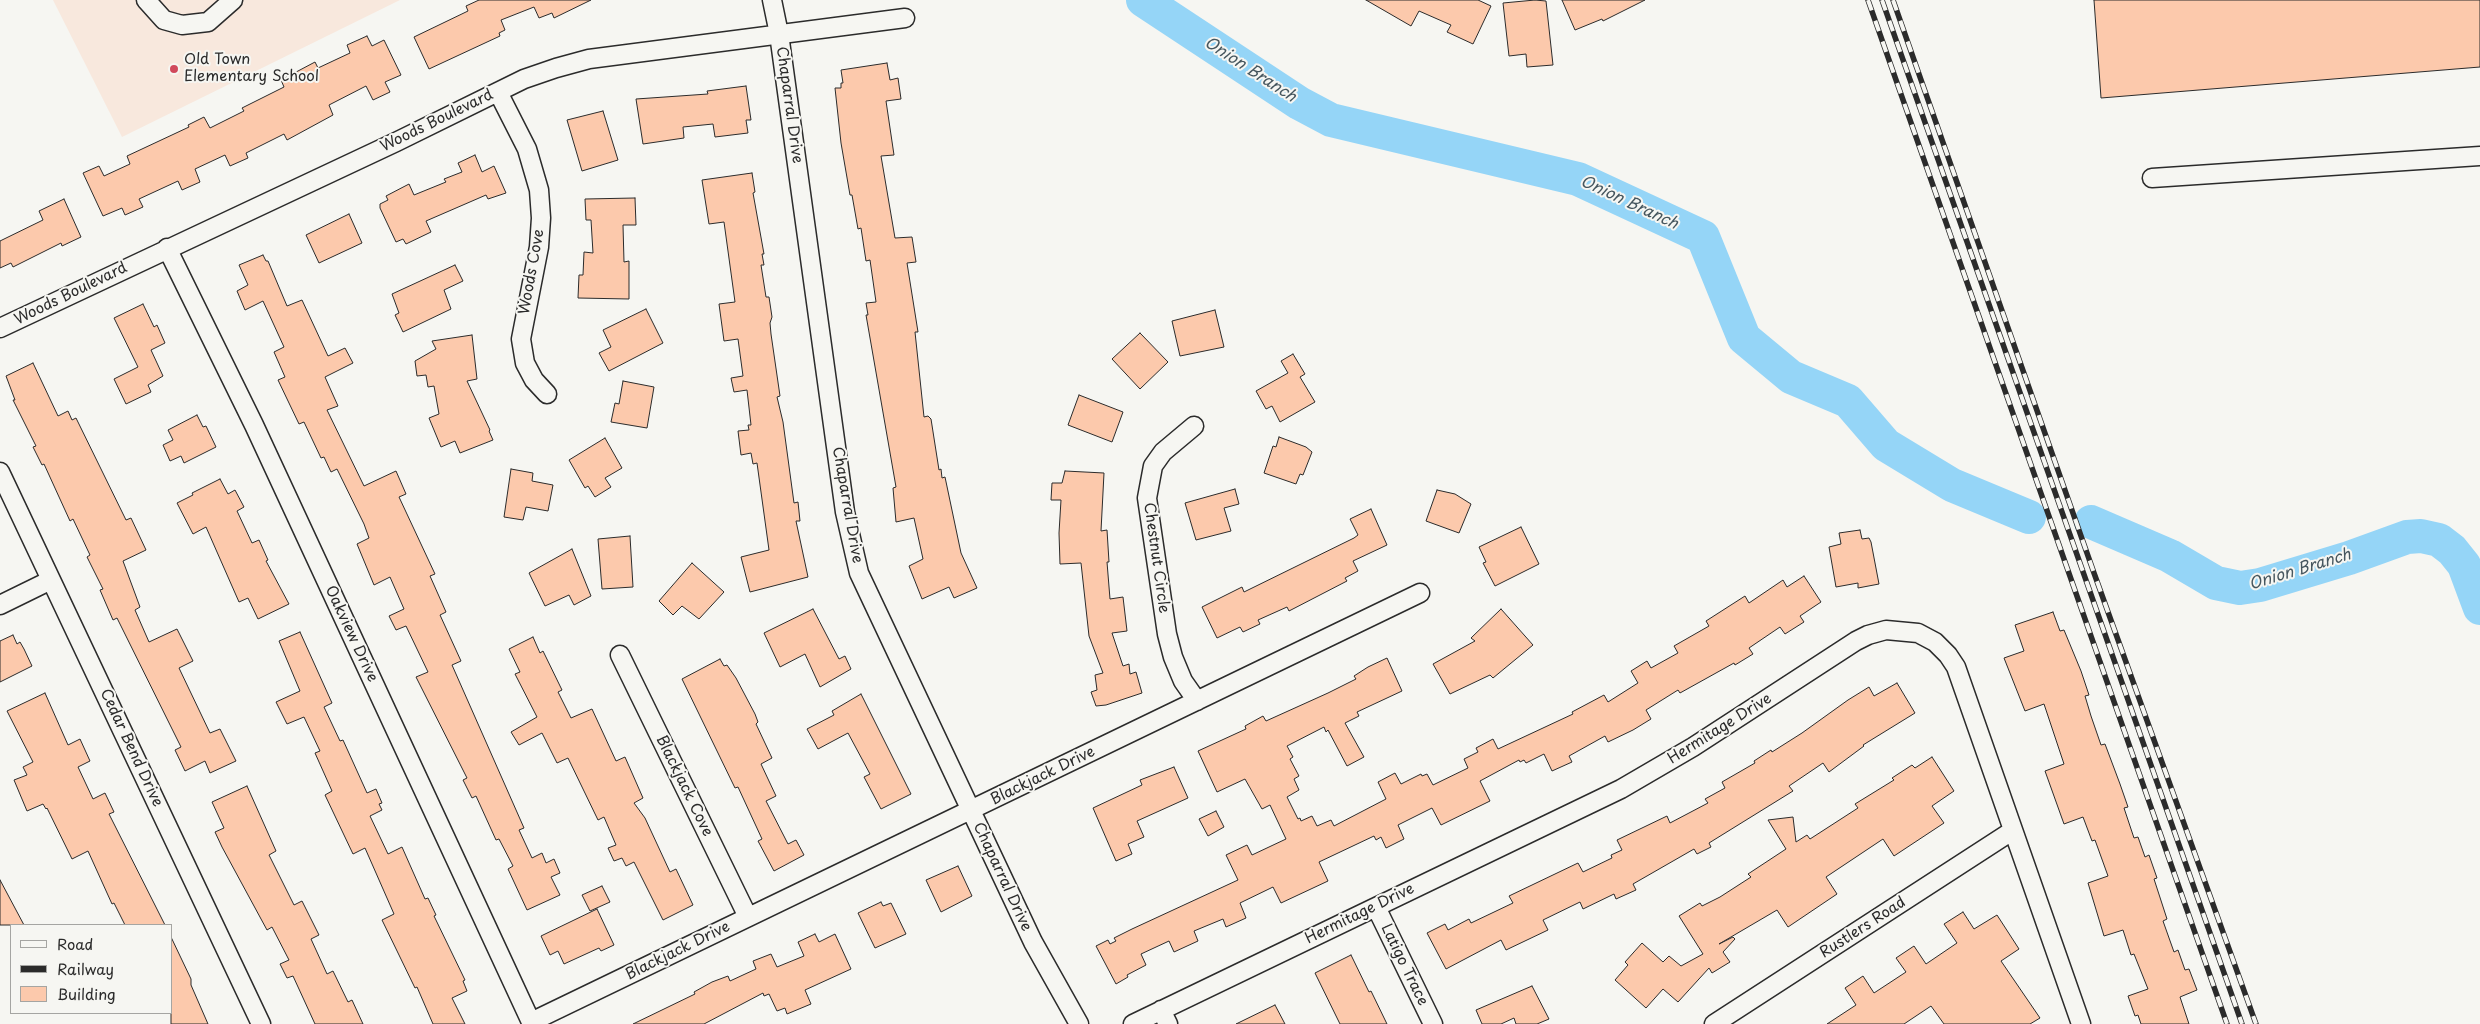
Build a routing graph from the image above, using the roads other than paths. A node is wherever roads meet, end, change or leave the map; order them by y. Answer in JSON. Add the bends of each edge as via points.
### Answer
{"nodes":[{"id":1,"x":146,"y":0,"type":"edge"},
{"id":2,"x":233,"y":0,"type":"edge"},
{"id":3,"x":772,"y":0,"type":"edge"},
{"id":4,"x":905,"y":18,"type":"dead end"},
{"id":5,"x":779,"y":34,"type":"junction"},
{"id":6,"x":498,"y":92,"type":"junction"},
{"id":7,"x":2480,"y":156,"type":"edge"},
{"id":8,"x":2152,"y":178,"type":"dead end"},
{"id":9,"x":167,"y":248,"type":"junction"},
{"id":10,"x":0,"y":328,"type":"edge"},
{"id":11,"x":547,"y":394,"type":"dead end"},
{"id":12,"x":1194,"y":426,"type":"dead end"},
{"id":13,"x":0,"y":472,"type":"edge"},
{"id":14,"x":51,"y":580,"type":"junction"},
{"id":15,"x":1420,"y":593,"type":"dead end"},
{"id":16,"x":0,"y":605,"type":"edge"},
{"id":17,"x":620,"y":655,"type":"dead end"},
{"id":18,"x":1197,"y":701,"type":"junction"},
{"id":19,"x":971,"y":810,"type":"junction"},
{"id":20,"x":2012,"y":831,"type":"junction"},
{"id":21,"x":1376,"y":907,"type":"junction"},
{"id":22,"x":748,"y":917,"type":"junction"},
{"id":23,"x":1165,"y":1017,"type":"edge"},
{"id":24,"x":531,"y":1022,"type":"joint"},
{"id":25,"x":261,"y":1024,"type":"edge"},
{"id":26,"x":1079,"y":1024,"type":"edge"},
{"id":27,"x":1133,"y":1024,"type":"edge"},
{"id":28,"x":1433,"y":1024,"type":"edge"},
{"id":29,"x":1714,"y":1024,"type":"edge"},
{"id":30,"x":2082,"y":1024,"type":"edge"}],
"edges":[{"from":1,"to":2,"type":"street","via":[[164,20],[182,25],[208,22]]},
{"from":3,"to":5,"type":"street","name":"Chaparral Drive"},
{"from":4,"to":5,"type":"street","name":"Woods Boulevard"},
{"from":5,"to":6,"type":"street","name":"Woods Boulevard","via":[[589,59],[556,68]]},
{"from":5,"to":19,"type":"street","name":"Chaparral Drive","via":[[851,545],[875,612]]},
{"from":6,"to":9,"type":"street","name":"Woods Boulevard"},
{"from":6,"to":11,"type":"street","name":"Woods Cove","via":[[527,149],[539,190],[539,247],[521,339],[525,363]]},
{"from":7,"to":8,"type":"street"},
{"from":9,"to":10,"type":"street","name":"Woods Boulevard"},
{"from":9,"to":24,"type":"street","name":"Oakview Drive","via":[[254,426]]},
{"from":12,"to":18,"type":"street","name":"Chestnut Circle","via":[[1163,452],[1153,466],[1148,498],[1167,634],[1183,681]]},
{"from":13,"to":14,"type":"street","name":"Cedar Bend Drive"},
{"from":14,"to":16,"type":"street"},
{"from":14,"to":25,"type":"street","name":"Cedar Bend Drive"},
{"from":15,"to":18,"type":"street","name":"Blackjack Drive"},
{"from":17,"to":22,"type":"street","name":"Blackjack Cove"},
{"from":18,"to":19,"type":"street","name":"Blackjack Drive"},
{"from":19,"to":22,"type":"street","name":"Blackjack Drive"},
{"from":19,"to":26,"type":"street","name":"Chaparral Drive","via":[[1033,942]]},
{"from":20,"to":21,"type":"street","name":"Hermitage Drive","via":[[1956,667],[1935,642],[1918,633],[1886,630],[1856,641],[1693,747],[1621,789]]},
{"from":20,"to":29,"type":"street","name":"Rustlers Road"},
{"from":20,"to":30,"type":"street","name":"Hermitage Drive"},
{"from":21,"to":23,"type":"street","name":"Hermitage Drive"},
{"from":21,"to":28,"type":"street","name":"Latigo Trace"},
{"from":22,"to":24,"type":"street","name":"Blackjack Drive"},
{"from":23,"to":27,"type":"street","name":"Hermitage Drive"}]}
